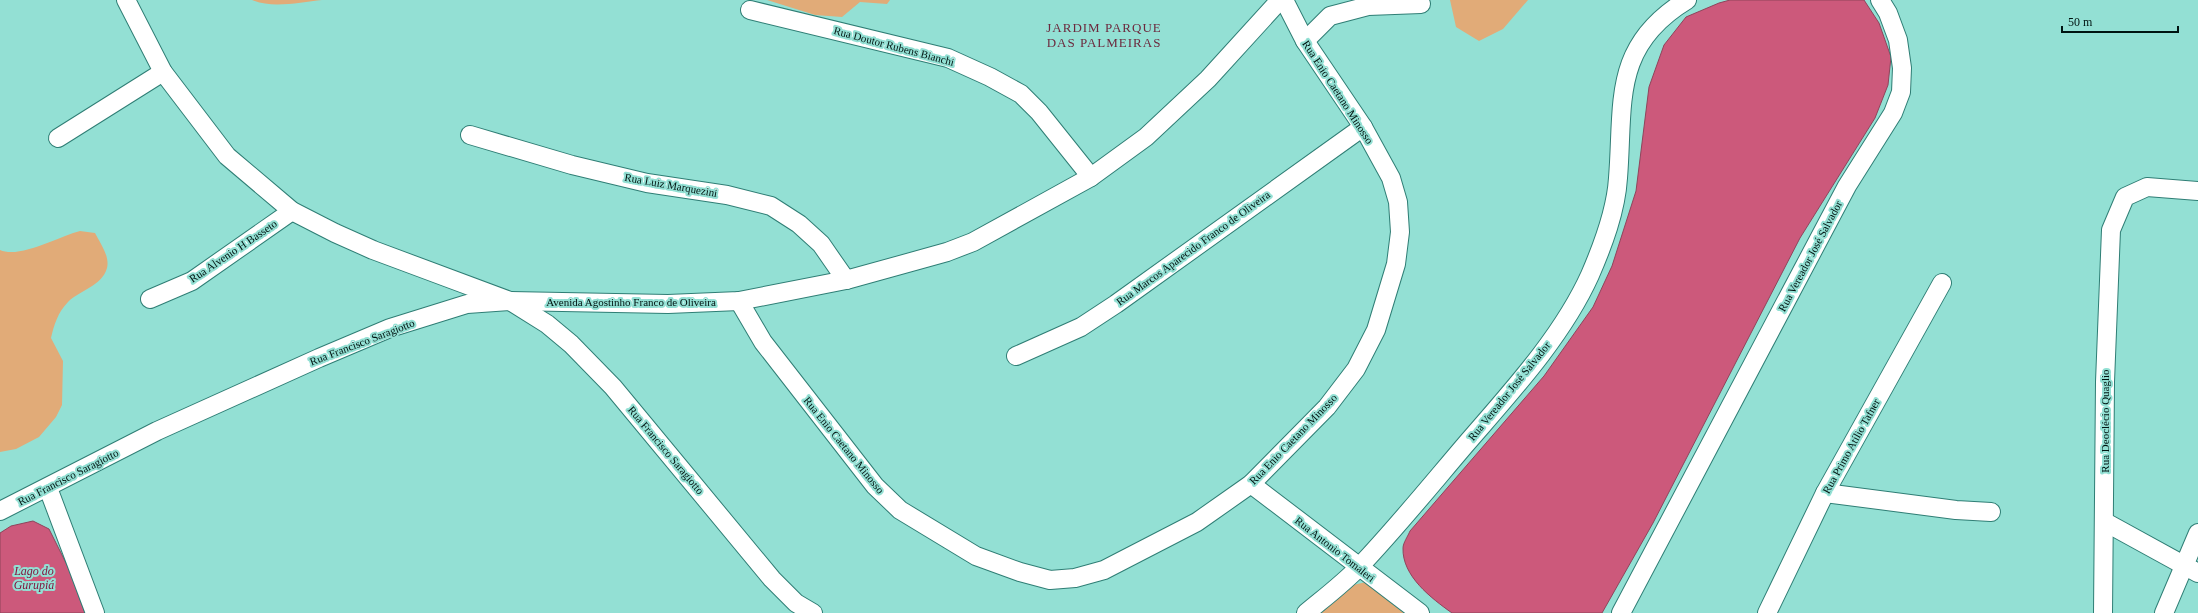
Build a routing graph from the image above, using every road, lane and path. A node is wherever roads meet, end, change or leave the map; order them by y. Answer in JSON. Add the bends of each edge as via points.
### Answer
{"nodes":[{"id":1,"x":126,"y":0,"type":"edge"},
{"id":2,"x":1280,"y":0,"type":"edge"},
{"id":3,"x":1284,"y":0,"type":"edge"},
{"id":4,"x":1687,"y":0,"type":"edge"},
{"id":5,"x":1880,"y":0,"type":"edge"},
{"id":6,"x":1421,"y":4,"type":"dead end"},
{"id":7,"x":750,"y":10,"type":"dead end"},
{"id":8,"x":1305,"y":42,"type":"junction"},
{"id":9,"x":163,"y":72,"type":"junction"},
{"id":10,"x":1364,"y":127,"type":"junction"},
{"id":11,"x":470,"y":135,"type":"dead end"},
{"id":12,"x":58,"y":138,"type":"dead end"},
{"id":13,"x":1091,"y":177,"type":"junction"},
{"id":14,"x":2198,"y":191,"type":"edge"},
{"id":15,"x":292,"y":210,"type":"junction"},
{"id":16,"x":846,"y":280,"type":"junction"},
{"id":17,"x":1942,"y":283,"type":"dead end"},
{"id":18,"x":150,"y":299,"type":"dead end"},
{"id":19,"x":510,"y":301,"type":"junction"},
{"id":20,"x":739,"y":301,"type":"junction"},
{"id":21,"x":1016,"y":356,"type":"dead end"},
{"id":22,"x":1251,"y":484,"type":"junction"},
{"id":23,"x":48,"y":488,"type":"junction"},
{"id":24,"x":1825,"y":493,"type":"junction"},
{"id":25,"x":0,"y":511,"type":"edge"},
{"id":26,"x":1991,"y":512,"type":"dead end"},
{"id":27,"x":2105,"y":522,"type":"junction"},
{"id":28,"x":2198,"y":533,"type":"edge"},
{"id":29,"x":1359,"y":568,"type":"junction"},
{"id":30,"x":2191,"y":570,"type":"edge"},
{"id":31,"x":95,"y":613,"type":"edge"},
{"id":32,"x":813,"y":613,"type":"edge"},
{"id":33,"x":1306,"y":613,"type":"edge"},
{"id":34,"x":1420,"y":613,"type":"edge"},
{"id":35,"x":1621,"y":613,"type":"edge"},
{"id":36,"x":1767,"y":613,"type":"edge"},
{"id":37,"x":2103,"y":613,"type":"edge"},
{"id":38,"x":2164,"y":613,"type":"edge"}],
"edges":[{"from":1,"to":9,"type":"street"},
{"from":2,"to":13,"type":"street","name":"Avenida Agostinho Franco de Oliveira","via":[[1208,79],[1146,137]]},
{"from":3,"to":8,"type":"street","name":"Rua Enio Caetano Minosso"},
{"from":4,"to":29,"type":"street","name":"Rua Vereador José Salvador","via":[[1654,24],[1628,70],[1621,100],[1618,180],[1608,228],[1590,276],[1564,320],[1518,383]]},
{"from":5,"to":35,"type":"street","name":"Rua Vereador José Salvador","via":[[1898,40],[1902,92],[1893,113],[1847,186]]},
{"from":6,"to":8,"type":"street","via":[[1368,6],[1330,16]]},
{"from":7,"to":13,"type":"street","name":"Rua Doutor Rubens Bianchi","via":[[948,58],[990,77],[1021,94],[1039,112]]},
{"from":8,"to":10,"type":"street","name":"Rua Enio Caetano Minosso"},
{"from":9,"to":12,"type":"street"},
{"from":9,"to":15,"type":"street","via":[[227,156]]},
{"from":10,"to":21,"type":"street","name":"Rua Marcos Aparecido Franco de Oliveira","via":[[1116,304],[1081,327]]},
{"from":10,"to":22,"type":"street","name":"Rua Enio Caetano Minosso","via":[[1391,178],[1400,232],[1396,264],[1376,330],[1356,369],[1327,407]]},
{"from":11,"to":16,"type":"street","name":"Rua Luiz Marquezini","via":[[572,165],[648,183],[727,195],[771,206],[799,224],[821,244]]},
{"from":13,"to":16,"type":"street","name":"Avenida Agostinho Franco de Oliveira","via":[[973,242],[947,252]]},
{"from":14,"to":27,"type":"street","name":"Rua Deoclécio Quaglio","via":[[2147,186],[2125,197],[2111,230],[2105,382]]},
{"from":15,"to":18,"type":"street","name":"Rua Alvenio H Basseto","via":[[192,281]]},
{"from":15,"to":19,"type":"street","via":[[373,250]]},
{"from":16,"to":20,"type":"street","name":"Avenida Agostinho Franco de Oliveira"},
{"from":17,"to":24,"type":"street","name":"Rua Primo Atílio Tafner"},
{"from":19,"to":20,"type":"street","name":"Avenida Agostinho Franco de Oliveira","via":[[668,304]]},
{"from":19,"to":23,"type":"street","name":"Rua Francisco Saragiotto","via":[[467,304],[383,331],[157,431]]},
{"from":19,"to":32,"type":"street","name":"Rua Francisco Saragiotto","via":[[547,324],[608,381],[772,579],[796,602]]},
{"from":20,"to":22,"type":"street","name":"Rua Enio Caetano Minosso","via":[[763,342],[875,486],[900,510],[970,552],[1020,572],[1050,580],[1076,578],[1104,570],[1197,522]]},
{"from":22,"to":29,"type":"street","name":"Rua Antonio Tomaleri"},
{"from":23,"to":25,"type":"street","name":"Rua Francisco Saragiotto"},
{"from":23,"to":31,"type":"street"},
{"from":24,"to":26,"type":"street"},
{"from":24,"to":36,"type":"street","name":"Rua Primo Atílio Tafner"},
{"from":27,"to":30,"type":"street"},
{"from":27,"to":37,"type":"street","name":"Rua Deoclécio Quaglio"},
{"from":28,"to":30,"type":"street"},
{"from":29,"to":33,"type":"street","name":"Rua Vereador José Salvador"},
{"from":29,"to":34,"type":"street","name":"Rua Antonio Tomaleri"},
{"from":30,"to":38,"type":"street"}]}
